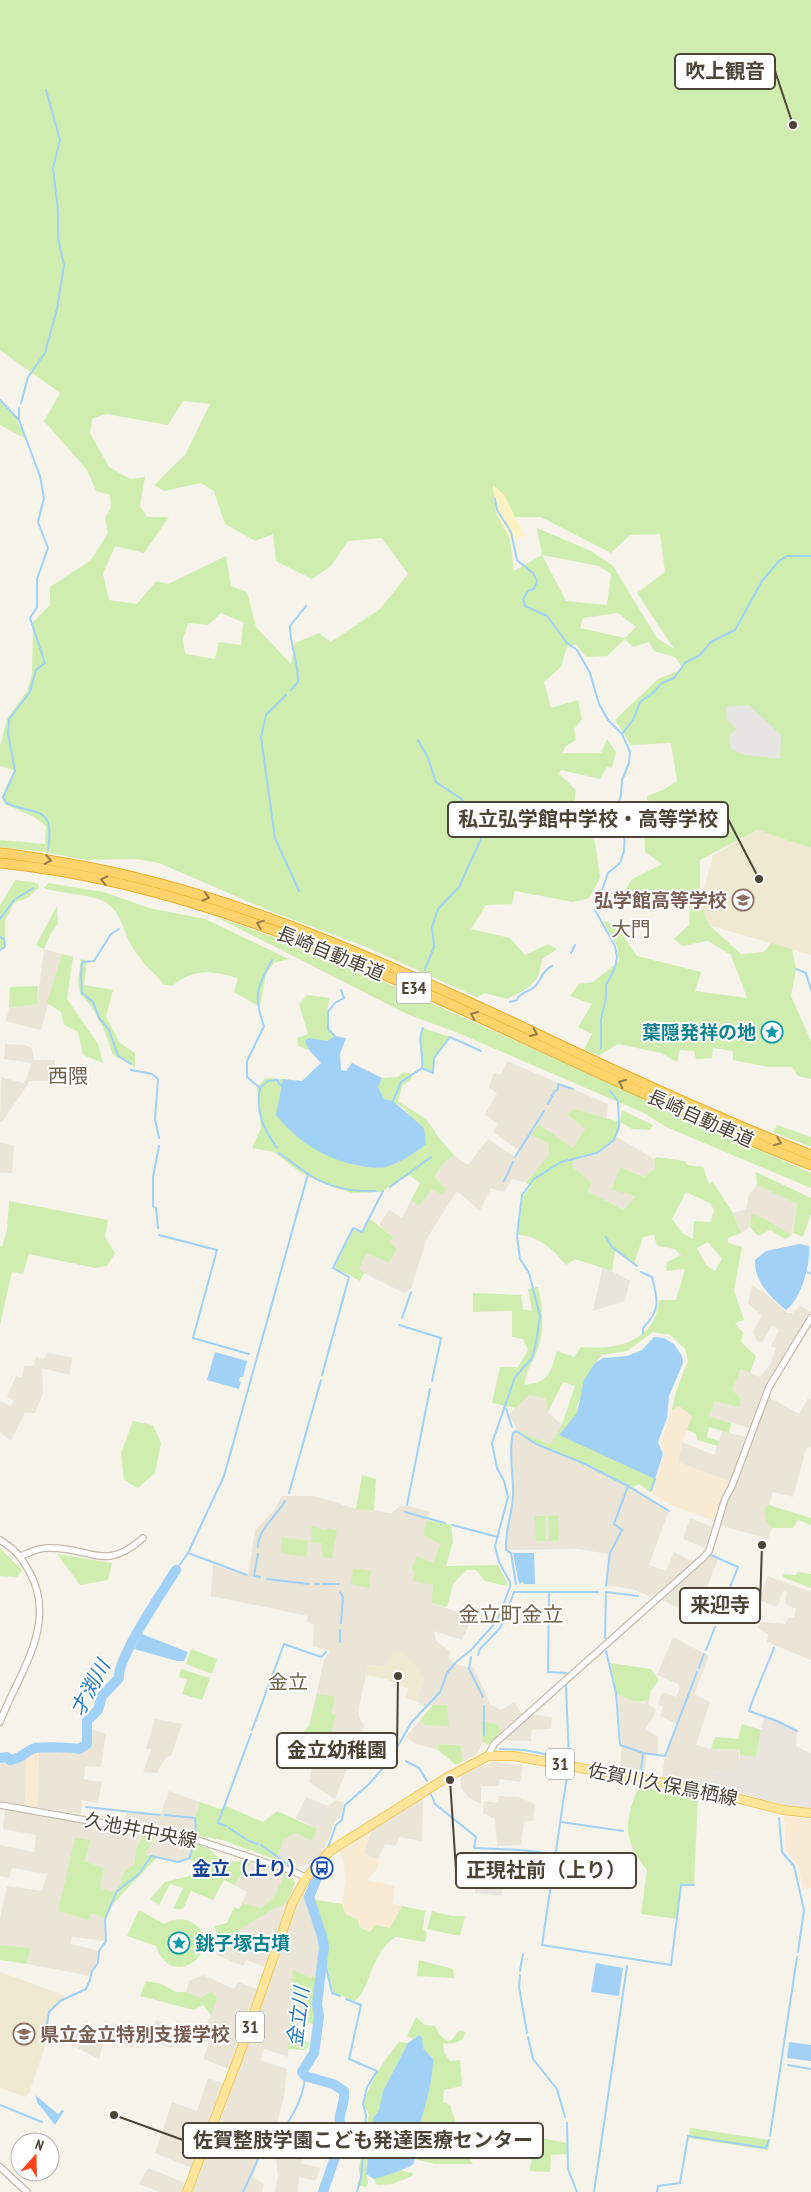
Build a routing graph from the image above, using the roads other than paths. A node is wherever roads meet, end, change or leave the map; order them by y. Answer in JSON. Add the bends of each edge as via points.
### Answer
{"nodes":[{"id":1,"x":0,"y":853,"type":"edge"},
{"id":2,"x":0,"y":863,"type":"edge"},
{"id":3,"x":811,"y":1155,"type":"edge"},
{"id":4,"x":811,"y":1165,"type":"edge"},
{"id":5,"x":811,"y":1318,"type":"edge"},
{"id":6,"x":143,"y":1538,"type":"dead end"},
{"id":7,"x":0,"y":1540,"type":"edge"},
{"id":8,"x":21,"y":1556,"type":"junction"},
{"id":9,"x":0,"y":1722,"type":"edge"},
{"id":10,"x":488,"y":1756,"type":"junction"},
{"id":11,"x":0,"y":1805,"type":"edge"},
{"id":12,"x":811,"y":1814,"type":"edge"},
{"id":13,"x":306,"y":1878,"type":"junction"},
{"id":14,"x":0,"y":2167,"type":"edge"},
{"id":15,"x":27,"y":2192,"type":"edge"},
{"id":16,"x":187,"y":2192,"type":"edge"}],
"edges":[{"from":1,"to":3,"type":"highway","name":"長崎自動車道","number":"E34","one_way":true,"via":[[91,867],[143,879],[230,904],[291,926],[439,988],[699,1109]]},
{"from":4,"to":2,"type":"highway","name":"長崎自動車道","number":"E34","one_way":true,"via":[[652,1097],[372,969],[232,914],[86,876]]},
{"from":5,"to":10,"type":"street","via":[[770,1387],[724,1499],[709,1551],[494,1744]]},
{"from":6,"to":8,"type":"street","via":[[125,1553],[112,1557],[52,1548]]},
{"from":7,"to":8,"type":"street"},
{"from":8,"to":9,"type":"street","via":[[37,1587],[41,1615],[35,1642]]},
{"from":10,"to":12,"type":"main road","name":"佐賀川久保鳥栖線","number":"31","via":[[513,1756],[700,1789]]},
{"from":10,"to":13,"type":"main road","name":"佐賀川久保鳥栖線","number":"31","via":[[472,1762],[330,1851]]},
{"from":11,"to":13,"type":"street","name":"久池井中央線","via":[[197,1840]]},
{"from":13,"to":16,"type":"main road","number":"31","via":[[292,1904]]},
{"from":14,"to":15,"type":"street"}]}
